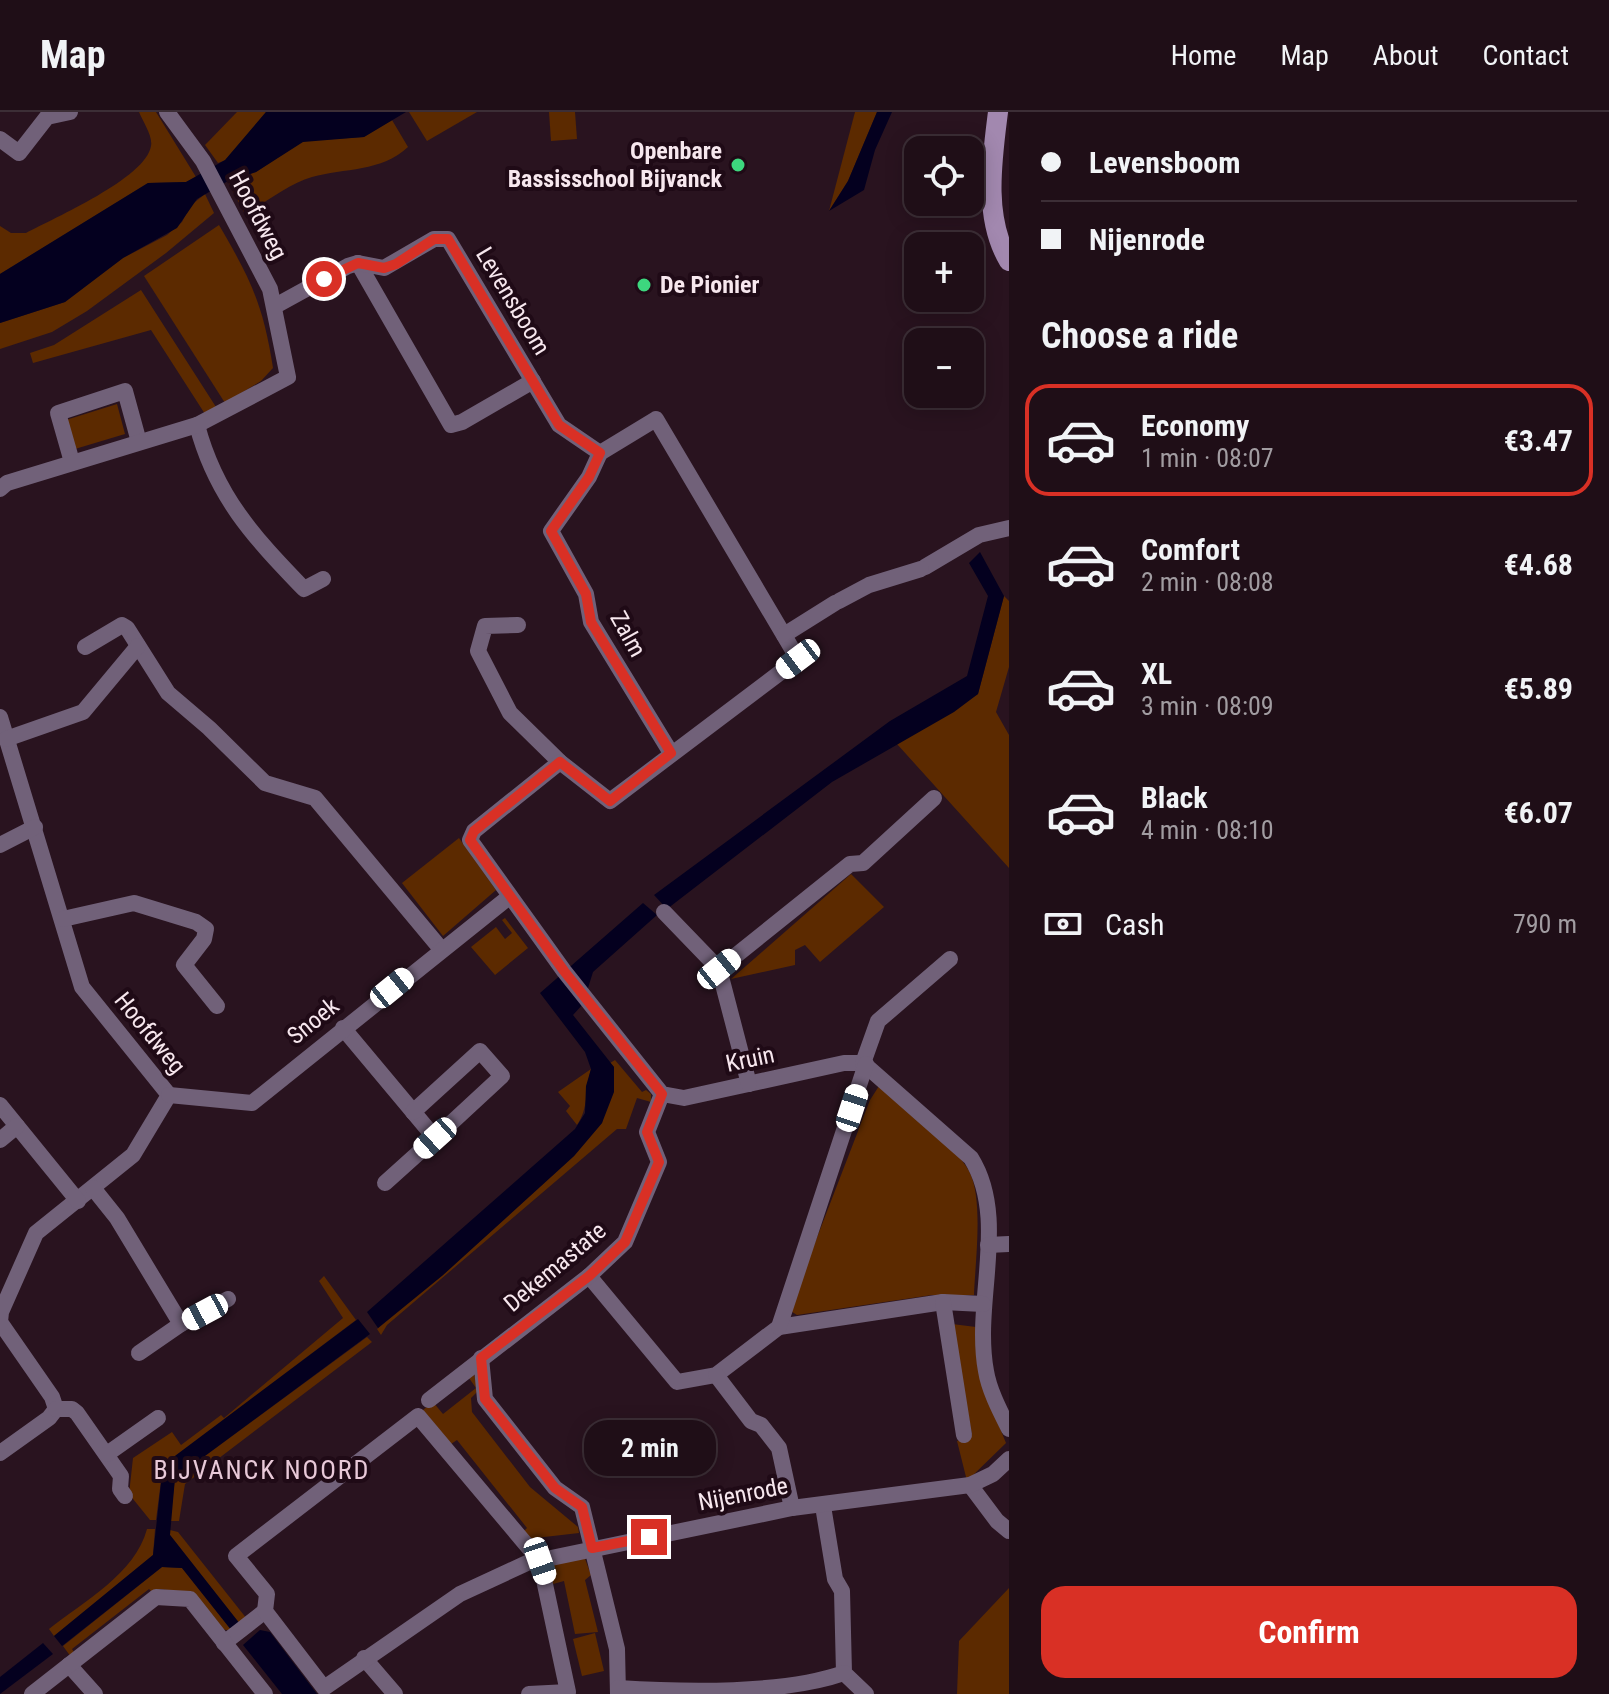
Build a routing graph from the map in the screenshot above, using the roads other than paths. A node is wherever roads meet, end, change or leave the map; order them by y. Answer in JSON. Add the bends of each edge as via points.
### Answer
{"nodes":[{"id":1,"x":70,"y":112,"type":"edge"},
{"id":2,"x":167,"y":112,"type":"edge"},
{"id":3,"x":998,"y":112,"type":"edge"},
{"id":4,"x":0,"y":139,"type":"edge"},
{"id":5,"x":1009,"y":261,"type":"edge"},
{"id":6,"x":358,"y":263,"type":"junction"},
{"id":7,"x":277,"y":305,"type":"junction"},
{"id":8,"x":533,"y":381,"type":"junction"},
{"id":9,"x":197,"y":425,"type":"junction"},
{"id":10,"x":139,"y":442,"type":"junction"},
{"id":11,"x":600,"y":453,"type":"junction"},
{"id":12,"x":72,"y":462,"type":"junction"},
{"id":13,"x":0,"y":489,"type":"edge"},
{"id":14,"x":1009,"y":528,"type":"edge"},
{"id":15,"x":323,"y":579,"type":"dead end"},
{"id":16,"x":518,"y":625,"type":"dead end"},
{"id":17,"x":784,"y":635,"type":"junction"},
{"id":18,"x":138,"y":646,"type":"junction"},
{"id":19,"x":85,"y":647,"type":"dead end"},
{"id":20,"x":0,"y":717,"type":"edge"},
{"id":21,"x":6,"y":739,"type":"junction"},
{"id":22,"x":671,"y":753,"type":"junction"},
{"id":23,"x":560,"y":762,"type":"junction"},
{"id":24,"x":934,"y":798,"type":"dead end"},
{"id":25,"x":35,"y":827,"type":"junction"},
{"id":26,"x":0,"y":845,"type":"edge"},
{"id":27,"x":509,"y":897,"type":"junction"},
{"id":28,"x":664,"y":912,"type":"dead end"},
{"id":29,"x":63,"y":919,"type":"junction"},
{"id":30,"x":441,"y":949,"type":"junction"},
{"id":31,"x":950,"y":959,"type":"dead end"},
{"id":32,"x":719,"y":969,"type":"junction"},
{"id":33,"x":217,"y":1006,"type":"dead end"},
{"id":34,"x":343,"y":1028,"type":"junction"},
{"id":35,"x":864,"y":1064,"type":"junction"},
{"id":36,"x":749,"y":1084,"type":"junction"},
{"id":37,"x":662,"y":1094,"type":"junction"},
{"id":38,"x":169,"y":1095,"type":"junction"},
{"id":39,"x":0,"y":1105,"type":"edge"},
{"id":40,"x":413,"y":1112,"type":"junction"},
{"id":41,"x":17,"y":1126,"type":"junction"},
{"id":42,"x":435,"y":1138,"type":"junction"},
{"id":43,"x":0,"y":1140,"type":"edge"},
{"id":44,"x":385,"y":1183,"type":"dead end"},
{"id":45,"x":93,"y":1188,"type":"junction"},
{"id":46,"x":78,"y":1201,"type":"junction"},
{"id":47,"x":1009,"y":1244,"type":"edge"},
{"id":48,"x":988,"y":1245,"type":"junction"},
{"id":49,"x":589,"y":1276,"type":"junction"},
{"id":50,"x":228,"y":1299,"type":"dead end"},
{"id":51,"x":943,"y":1302,"type":"junction"},
{"id":52,"x":983,"y":1304,"type":"junction"},
{"id":53,"x":0,"y":1322,"type":"edge"},
{"id":54,"x":181,"y":1324,"type":"junction"},
{"id":55,"x":779,"y":1327,"type":"junction"},
{"id":56,"x":139,"y":1353,"type":"dead end"},
{"id":57,"x":481,"y":1358,"type":"junction"},
{"id":58,"x":716,"y":1375,"type":"junction"},
{"id":59,"x":429,"y":1400,"type":"dead end"},
{"id":60,"x":56,"y":1409,"type":"junction"},
{"id":61,"x":158,"y":1418,"type":"dead end"},
{"id":62,"x":1009,"y":1429,"type":"edge"},
{"id":63,"x":964,"y":1435,"type":"dead end"},
{"id":64,"x":0,"y":1453,"type":"edge"},
{"id":65,"x":107,"y":1454,"type":"junction"},
{"id":66,"x":1009,"y":1459,"type":"edge"},
{"id":67,"x":970,"y":1485,"type":"junction"},
{"id":68,"x":125,"y":1496,"type":"dead end"},
{"id":69,"x":823,"y":1506,"type":"junction"},
{"id":70,"x":792,"y":1508,"type":"junction"},
{"id":71,"x":1009,"y":1531,"type":"edge"},
{"id":72,"x":592,"y":1548,"type":"junction"},
{"id":73,"x":540,"y":1561,"type":"junction"},
{"id":74,"x":265,"y":1611,"type":"junction"},
{"id":75,"x":230,"y":1639,"type":"junction"},
{"id":76,"x":364,"y":1658,"type":"junction"},
{"id":77,"x":69,"y":1665,"type":"junction"},
{"id":78,"x":844,"y":1673,"type":"junction"},
{"id":79,"x":824,"y":1689,"type":"edge"},
{"id":80,"x":618,"y":1691,"type":"edge"},
{"id":81,"x":32,"y":1694,"type":"edge"},
{"id":82,"x":95,"y":1694,"type":"edge"},
{"id":83,"x":265,"y":1694,"type":"edge"},
{"id":84,"x":395,"y":1694,"type":"edge"},
{"id":85,"x":529,"y":1694,"type":"edge"},
{"id":86,"x":866,"y":1694,"type":"edge"}],
"edges":[{"from":1,"to":4,"type":"street","via":[[47,117],[19,153]]},
{"from":2,"to":7,"type":"street","name":"Hoofdweg","via":[[203,161]]},
{"from":3,"to":5,"type":"street","via":[[993,200],[998,242]]},
{"from":6,"to":7,"type":"street","name":"Levensboom"},
{"from":6,"to":8,"type":"street","name":"Levensboom","via":[[384,268],[434,239],[448,239]]},
{"from":6,"to":8,"type":"street","via":[[451,425]]},
{"from":7,"to":9,"type":"street","name":"Hoofdweg","via":[[288,377]]},
{"from":8,"to":11,"type":"street","name":"Levensboom","via":[[559,425]]},
{"from":9,"to":10,"type":"street","name":"Hoofdweg"},
{"from":9,"to":15,"type":"street","via":[[208,465],[252,535],[304,589]]},
{"from":10,"to":12,"type":"street","name":"Hoofdweg"},
{"from":10,"to":12,"type":"street","via":[[125,391],[58,413]]},
{"from":11,"to":17,"type":"street","via":[[656,419]]},
{"from":11,"to":22,"type":"street","name":"Zalm","via":[[551,531],[586,594],[591,622]]},
{"from":12,"to":13,"type":"street","name":"Hoofdweg"},
{"from":14,"to":17,"type":"street","via":[[979,535],[923,568],[869,585]]},
{"from":16,"to":23,"type":"street","via":[[485,626],[478,651],[510,713]]},
{"from":17,"to":22,"type":"street","via":[[798,659]]},
{"from":18,"to":19,"type":"street","via":[[122,625]]},
{"from":18,"to":21,"type":"street","via":[[83,712]]},
{"from":18,"to":30,"type":"street","via":[[168,693],[265,783],[315,798]]},
{"from":20,"to":21,"type":"street","name":"Hoofdweg"},
{"from":21,"to":25,"type":"street","name":"Hoofdweg"},
{"from":22,"to":23,"type":"street","via":[[610,801]]},
{"from":23,"to":27,"type":"street","via":[[474,831],[470,840]]},
{"from":24,"to":32,"type":"street","via":[[863,863],[850,864]]},
{"from":25,"to":26,"type":"street"},
{"from":25,"to":29,"type":"street","name":"Hoofdweg"},
{"from":27,"to":30,"type":"street","name":"Snoek"},
{"from":27,"to":37,"type":"street"},
{"from":28,"to":32,"type":"street"},
{"from":29,"to":33,"type":"street","via":[[134,903],[196,922],[206,929],[204,939],[184,965]]},
{"from":29,"to":38,"type":"street","name":"Hoofdweg","via":[[82,987]]},
{"from":30,"to":34,"type":"street","name":"Snoek"},
{"from":31,"to":35,"type":"street","via":[[878,1021]]},
{"from":32,"to":36,"type":"street"},
{"from":34,"to":38,"type":"street","name":"Snoek","via":[[252,1103]]},
{"from":34,"to":40,"type":"street"},
{"from":35,"to":36,"type":"street","name":"Kruin","via":[[844,1063]]},
{"from":35,"to":48,"type":"street","via":[[980,1171],[987,1188]]},
{"from":35,"to":55,"type":"street"},
{"from":36,"to":37,"type":"street","name":"Kruin","via":[[684,1098]]},
{"from":37,"to":49,"type":"street","name":"Dekemastate","via":[[647,1132],[659,1162],[625,1242]]},
{"from":38,"to":45,"type":"street","name":"Hoofdweg","via":[[133,1155]]},
{"from":39,"to":41,"type":"street"},
{"from":40,"to":42,"type":"street"},
{"from":40,"to":42,"type":"street","via":[[480,1051],[502,1076]]},
{"from":41,"to":43,"type":"street"},
{"from":41,"to":46,"type":"street"},
{"from":42,"to":44,"type":"street"},
{"from":45,"to":46,"type":"street","name":"Hoofdweg"},
{"from":45,"to":54,"type":"street"},
{"from":46,"to":53,"type":"street","name":"Hoofdweg","via":[[30,1242]]},
{"from":47,"to":48,"type":"street"},
{"from":48,"to":52,"type":"street"},
{"from":49,"to":57,"type":"street","name":"Dekemastate"},
{"from":49,"to":58,"type":"street","via":[[677,1382]]},
{"from":50,"to":54,"type":"street"},
{"from":51,"to":52,"type":"street"},
{"from":51,"to":55,"type":"street"},
{"from":51,"to":63,"type":"street"},
{"from":52,"to":62,"type":"street","via":[[986,1371]]},
{"from":53,"to":60,"type":"street","name":"Hoofdweg"},
{"from":54,"to":56,"type":"street"},
{"from":55,"to":58,"type":"street"},
{"from":57,"to":59,"type":"street","name":"Dekemastate"},
{"from":57,"to":72,"type":"street","via":[[485,1399],[555,1488],[582,1507]]},
{"from":58,"to":70,"type":"street","via":[[779,1448]]},
{"from":60,"to":64,"type":"street"},
{"from":60,"to":65,"type":"street","name":"Hoofdweg","via":[[74,1410]]},
{"from":61,"to":65,"type":"street"},
{"from":65,"to":68,"type":"street","name":"Hoofdweg","via":[[121,1476]]},
{"from":66,"to":67,"type":"street","name":"Nijenrode"},
{"from":67,"to":69,"type":"street","name":"Nijenrode"},
{"from":67,"to":71,"type":"street"},
{"from":69,"to":70,"type":"street","name":"Nijenrode"},
{"from":69,"to":78,"type":"street","via":[[835,1579],[842,1591]]},
{"from":70,"to":72,"type":"street","name":"Nijenrode"},
{"from":72,"to":73,"type":"street","name":"Nijenrode"},
{"from":72,"to":80,"type":"street","via":[[617,1649]]},
{"from":73,"to":74,"type":"street","via":[[418,1416],[236,1556],[267,1594]]},
{"from":73,"to":76,"type":"street","name":"Nijenrode","via":[[460,1594]]},
{"from":73,"to":85,"type":"street","via":[[568,1692]]},
{"from":74,"to":75,"type":"street"},
{"from":74,"to":76,"type":"street","name":"Nijenrode","via":[[324,1688]]},
{"from":75,"to":77,"type":"street","via":[[190,1599],[161,1594]]},
{"from":75,"to":83,"type":"street"},
{"from":76,"to":84,"type":"street"},
{"from":77,"to":81,"type":"street"},
{"from":77,"to":82,"type":"street"},
{"from":78,"to":79,"type":"street"},
{"from":78,"to":86,"type":"street"},
{"from":79,"to":80,"type":"street"}]}
